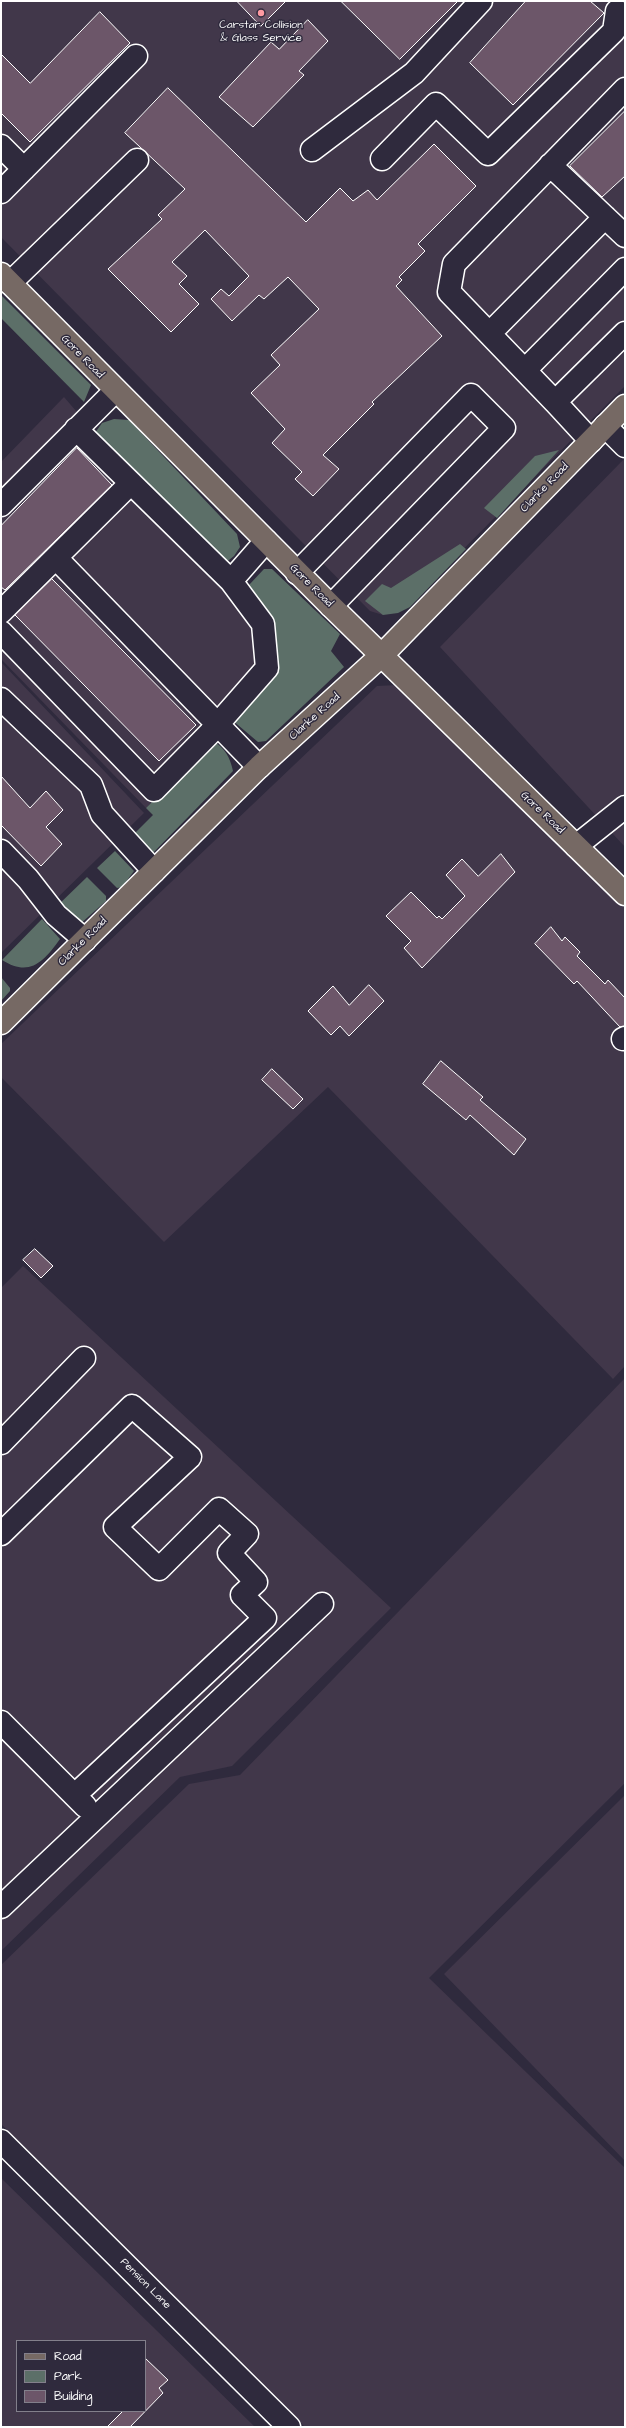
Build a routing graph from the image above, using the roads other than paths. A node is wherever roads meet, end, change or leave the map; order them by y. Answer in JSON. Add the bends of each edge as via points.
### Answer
{"nodes":[{"id":1,"x":481,"y":1,"type":"edge"},
{"id":2,"x":616,"y":5,"type":"edge"},
{"id":3,"x":136,"y":56,"type":"dead end"},
{"id":4,"x":625,"y":89,"type":"edge"},
{"id":5,"x":1,"y":146,"type":"edge"},
{"id":6,"x":312,"y":150,"type":"dead end"},
{"id":7,"x":382,"y":159,"type":"dead end"},
{"id":8,"x":137,"y":160,"type":"dead end"},
{"id":9,"x":550,"y":166,"type":"junction"},
{"id":10,"x":24,"y":169,"type":"junction"},
{"id":11,"x":1,"y":192,"type":"edge"},
{"id":12,"x":605,"y":218,"type":"junction"},
{"id":13,"x":625,"y":236,"type":"edge"},
{"id":14,"x":625,"y":269,"type":"edge"},
{"id":15,"x":6,"y":279,"type":"edge"},
{"id":16,"x":490,"y":333,"type":"junction"},
{"id":17,"x":625,"y":333,"type":"edge"},
{"id":18,"x":525,"y":370,"type":"junction"},
{"id":19,"x":115,"y":390,"type":"junction"},
{"id":20,"x":555,"y":402,"type":"junction"},
{"id":21,"x":625,"y":406,"type":"edge"},
{"id":22,"x":76,"y":429,"type":"junction"},
{"id":23,"x":598,"y":434,"type":"junction"},
{"id":24,"x":625,"y":446,"type":"edge"},
{"id":25,"x":131,"y":483,"type":"junction"},
{"id":26,"x":1,"y":505,"type":"edge"},
{"id":27,"x":266,"y":541,"type":"junction"},
{"id":28,"x":56,"y":558,"type":"junction"},
{"id":29,"x":298,"y":573,"type":"junction"},
{"id":30,"x":231,"y":582,"type":"junction"},
{"id":31,"x":331,"y":606,"type":"junction"},
{"id":32,"x":1,"y":612,"type":"edge"},
{"id":33,"x":1,"y":632,"type":"edge"},
{"id":34,"x":382,"y":655,"type":"junction"},
{"id":35,"x":1,"y":699,"type":"edge"},
{"id":36,"x":217,"y":725,"type":"junction"},
{"id":37,"x":259,"y":767,"type":"junction"},
{"id":38,"x":625,"y":807,"type":"edge"},
{"id":39,"x":576,"y":846,"type":"junction"},
{"id":40,"x":1,"y":851,"type":"edge"},
{"id":41,"x":154,"y":872,"type":"junction"},
{"id":42,"x":625,"y":894,"type":"edge"},
{"id":43,"x":85,"y":940,"type":"junction"},
{"id":44,"x":1,"y":1023,"type":"edge"},
{"id":45,"x":84,"y":1358,"type":"dead end"},
{"id":46,"x":1,"y":1443,"type":"edge"},
{"id":47,"x":1,"y":1534,"type":"edge"},
{"id":48,"x":322,"y":1604,"type":"dead end"},
{"id":49,"x":1,"y":1722,"type":"edge"},
{"id":50,"x":74,"y":1795,"type":"junction"},
{"id":51,"x":97,"y":1817,"type":"junction"},
{"id":52,"x":1,"y":1907,"type":"edge"},
{"id":53,"x":1,"y":2140,"type":"edge"},
{"id":54,"x":289,"y":2427,"type":"edge"}],
"edges":[{"from":1,"to":6,"type":"street","via":[[414,73]]},
{"from":2,"to":7,"type":"street","via":[[614,31],[488,154],[436,104]]},
{"from":3,"to":10,"type":"street"},
{"from":4,"to":9,"type":"street"},
{"from":5,"to":10,"type":"street"},
{"from":8,"to":15,"type":"street"},
{"from":9,"to":12,"type":"street"},
{"from":9,"to":16,"type":"street","via":[[454,264],[449,292]]},
{"from":10,"to":11,"type":"street"},
{"from":12,"to":13,"type":"street"},
{"from":12,"to":16,"type":"street"},
{"from":14,"to":18,"type":"street"},
{"from":15,"to":19,"type":"main road","name":"Gore Road"},
{"from":16,"to":18,"type":"street"},
{"from":17,"to":20,"type":"street"},
{"from":18,"to":20,"type":"street"},
{"from":19,"to":22,"type":"street"},
{"from":19,"to":27,"type":"main road","name":"Gore Road"},
{"from":20,"to":23,"type":"street"},
{"from":21,"to":23,"type":"main road","name":"Clarke Road"},
{"from":22,"to":25,"type":"street"},
{"from":22,"to":26,"type":"street"},
{"from":23,"to":24,"type":"street"},
{"from":23,"to":34,"type":"main road","name":"Clarke Road"},
{"from":25,"to":28,"type":"street"},
{"from":25,"to":30,"type":"street"},
{"from":27,"to":29,"type":"main road","name":"Gore Road"},
{"from":27,"to":30,"type":"street"},
{"from":28,"to":32,"type":"street"},
{"from":28,"to":36,"type":"street"},
{"from":29,"to":31,"type":"main road","name":"Gore Road"},
{"from":29,"to":31,"type":"street","via":[[471,395],[504,428]]},
{"from":30,"to":36,"type":"street","via":[[263,624],[267,668]]},
{"from":31,"to":34,"type":"main road","name":"Gore Road"},
{"from":33,"to":36,"type":"street","via":[[154,790]]},
{"from":34,"to":37,"type":"main road","name":"Clarke Road"},
{"from":34,"to":39,"type":"main road","name":"Gore Road"},
{"from":35,"to":41,"type":"street","via":[[91,786],[102,814]]},
{"from":36,"to":37,"type":"street"},
{"from":37,"to":41,"type":"main road","name":"Clarke Road"},
{"from":38,"to":39,"type":"street"},
{"from":39,"to":42,"type":"main road","name":"Gore Road"},
{"from":40,"to":43,"type":"street","via":[[28,879],[56,915]]},
{"from":41,"to":43,"type":"main road","name":"Clarke Road"},
{"from":43,"to":44,"type":"main road","name":"Clarke Road"},
{"from":45,"to":46,"type":"street"},
{"from":47,"to":50,"type":"street","via":[[132,1406],[190,1457],[114,1527],[159,1569],[219,1509],[247,1534],[229,1553],[256,1582],[242,1595],[265,1618]]},
{"from":48,"to":51,"type":"street"},
{"from":49,"to":50,"type":"street"},
{"from":50,"to":51,"type":"street"},
{"from":51,"to":52,"type":"street"},
{"from":53,"to":54,"type":"street","name":"Pension Lane"}]}
